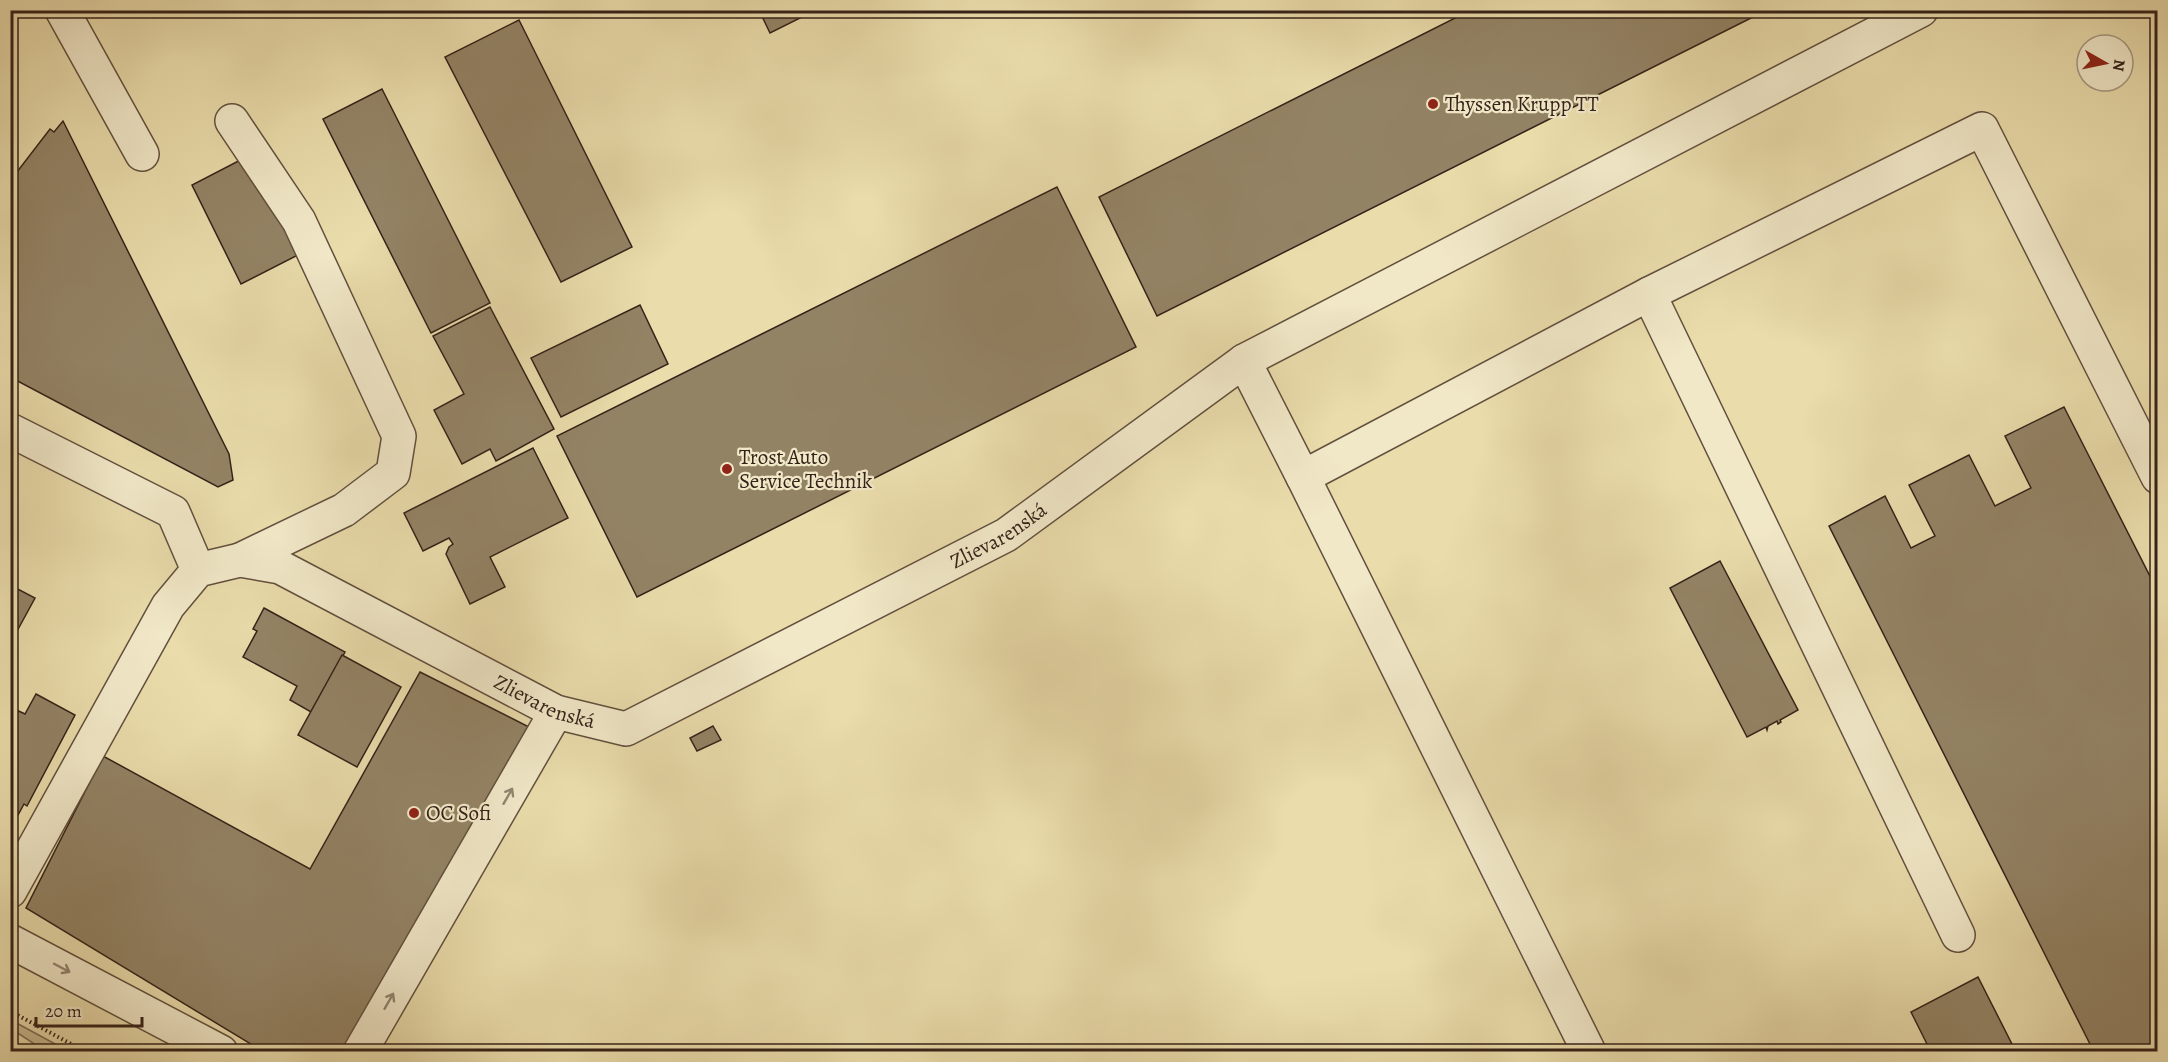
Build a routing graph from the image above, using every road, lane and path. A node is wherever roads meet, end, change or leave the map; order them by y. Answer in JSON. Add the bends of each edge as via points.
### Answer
{"nodes":[{"id":1,"x":62,"y":10,"type":"edge"},
{"id":2,"x":1921,"y":10,"type":"edge"},
{"id":3,"x":232,"y":121,"type":"dead end"},
{"id":4,"x":142,"y":154,"type":"dead end"},
{"id":5,"x":1649,"y":294,"type":"junction"},
{"id":6,"x":1244,"y":361,"type":"junction"},
{"id":7,"x":10,"y":430,"type":"edge"},
{"id":8,"x":1303,"y":477,"type":"junction"},
{"id":9,"x":2157,"y":477,"type":"edge"},
{"id":10,"x":240,"y":560,"type":"junction"},
{"id":11,"x":198,"y":570,"type":"junction"},
{"id":12,"x":556,"y":712,"type":"junction"},
{"id":13,"x":10,"y":891,"type":"edge"},
{"id":14,"x":1958,"y":935,"type":"dead end"},
{"id":15,"x":10,"y":941,"type":"edge"},
{"id":16,"x":10,"y":1011,"type":"edge"},
{"id":17,"x":86,"y":1052,"type":"edge"},
{"id":18,"x":221,"y":1052,"type":"edge"},
{"id":19,"x":360,"y":1052,"type":"edge"},
{"id":20,"x":1589,"y":1052,"type":"edge"}],
"edges":[{"from":1,"to":4,"type":"street"},
{"from":2,"to":6,"type":"street","name":"Zlievarenská"},
{"from":3,"to":10,"type":"street","via":[[299,221],[399,436],[393,473],[344,510]]},
{"from":5,"to":8,"type":"street"},
{"from":5,"to":9,"type":"street","via":[[1982,129]]},
{"from":5,"to":14,"type":"street"},
{"from":6,"to":8,"type":"street"},
{"from":6,"to":12,"type":"street","name":"Zlievarenská","via":[[1006,535],[626,729]]},
{"from":7,"to":11,"type":"street","via":[[173,512]]},
{"from":8,"to":20,"type":"street"},
{"from":10,"to":11,"type":"street","name":"Zlievarenská"},
{"from":10,"to":12,"type":"street","name":"Zlievarenská","via":[[280,567]]},
{"from":11,"to":13,"type":"street","via":[[168,606]]},
{"from":19,"to":12,"type":"street","one_way":true},
{"from":15,"to":18,"type":"street","one_way":true},
{"from":16,"to":17,"type":"path"}]}
